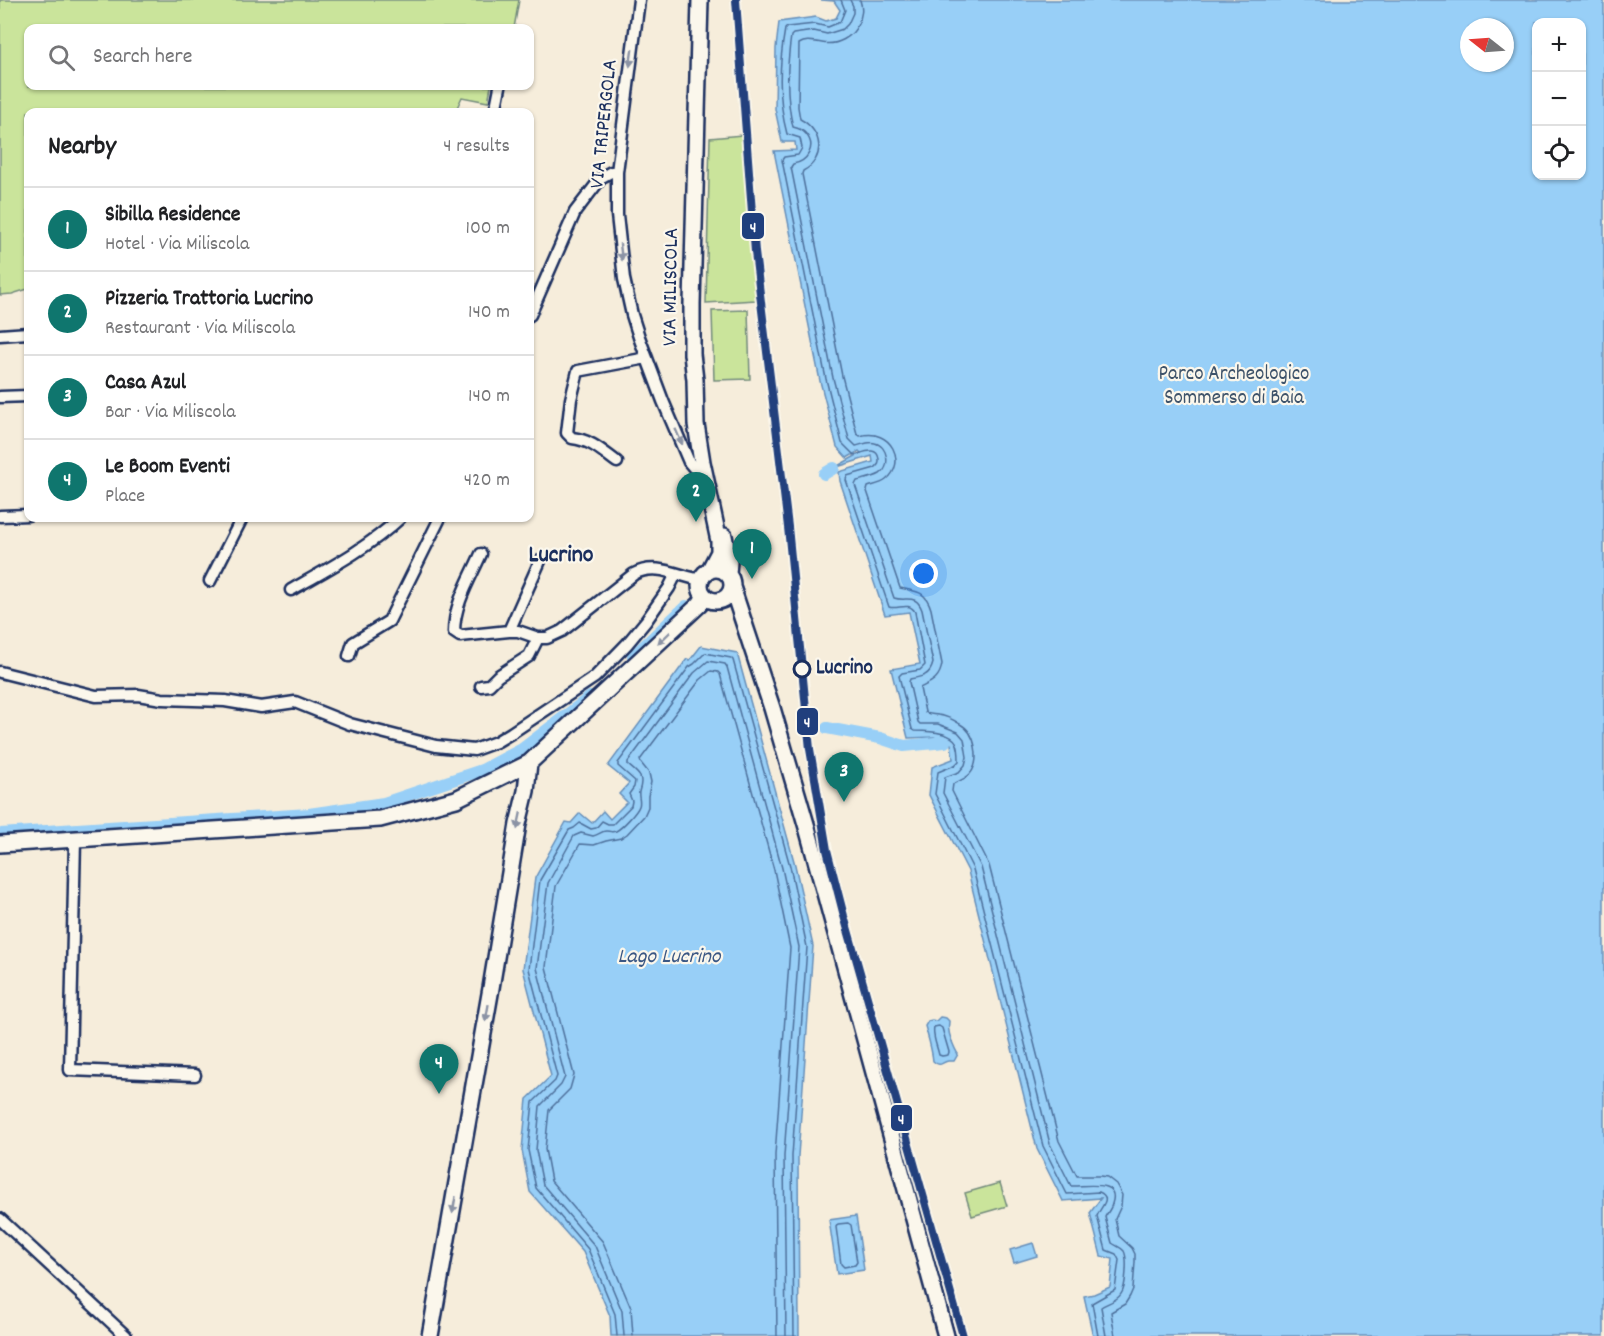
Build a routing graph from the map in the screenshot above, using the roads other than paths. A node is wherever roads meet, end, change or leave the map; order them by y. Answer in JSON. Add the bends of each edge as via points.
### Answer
{"nodes":[{"id":1,"x":639,"y":0,"type":"edge"},
{"id":2,"x":700,"y":0,"type":"edge"},
{"id":3,"x":499,"y":90,"type":"edge"},
{"id":4,"x":496,"y":108,"type":"edge"},
{"id":5,"x":617,"y":172,"type":"junction"},
{"id":6,"x":534,"y":306,"type":"edge"},
{"id":7,"x":24,"y":333,"type":"edge"},
{"id":8,"x":0,"y":335,"type":"edge"},
{"id":9,"x":647,"y":358,"type":"junction"},
{"id":10,"x":695,"y":380,"type":"junction"},
{"id":11,"x":24,"y":396,"type":"edge"},
{"id":12,"x":0,"y":397,"type":"edge"},
{"id":13,"x":617,"y":462,"type":"dead end"},
{"id":14,"x":706,"y":481,"type":"junction"},
{"id":15,"x":24,"y":515,"type":"edge"},
{"id":16,"x":0,"y":516,"type":"edge"},
{"id":17,"x":240,"y":522,"type":"edge"},
{"id":18,"x":396,"y":522,"type":"edge"},
{"id":19,"x":438,"y":522,"type":"edge"},
{"id":20,"x":481,"y":554,"type":"dead end"},
{"id":21,"x":540,"y":561,"type":"dead end"},
{"id":22,"x":676,"y":574,"type":"junction"},
{"id":23,"x":705,"y":575,"type":"junction"},
{"id":24,"x":210,"y":581,"type":"dead end"},
{"id":25,"x":730,"y":581,"type":"junction"},
{"id":26,"x":291,"y":590,"type":"dead end"},
{"id":27,"x":705,"y":596,"type":"junction"},
{"id":28,"x":720,"y":601,"type":"junction"},
{"id":29,"x":741,"y":615,"type":"junction"},
{"id":30,"x":509,"y":631,"type":"junction"},
{"id":31,"x":538,"y":638,"type":"junction"},
{"id":32,"x":349,"y":656,"type":"dead end"},
{"id":33,"x":0,"y":672,"type":"edge"},
{"id":34,"x":481,"y":686,"type":"dead end"},
{"id":35,"x":529,"y":763,"type":"junction"},
{"id":36,"x":75,"y":839,"type":"junction"},
{"id":37,"x":0,"y":844,"type":"edge"},
{"id":38,"x":195,"y":1075,"type":"dead end"},
{"id":39,"x":0,"y":1219,"type":"edge"},
{"id":40,"x":126,"y":1336,"type":"edge"},
{"id":41,"x":430,"y":1336,"type":"edge"},
{"id":42,"x":946,"y":1336,"type":"edge"}],
"edges":[{"from":1,"to":5,"type":"street","name":"VIA TRIPERGOLA","one_way":true},
{"from":2,"to":10,"type":"main road","name":"VIA MILISCOLA","via":[[692,313]]},
{"from":3,"to":4,"type":"street"},
{"from":5,"to":6,"type":"street","via":[[602,177],[575,212]]},
{"from":5,"to":9,"type":"street","name":"VIA TRIPERGOLA","one_way":true,"via":[[616,206],[624,279]]},
{"from":7,"to":8,"type":"street"},
{"from":9,"to":13,"type":"street","via":[[578,371],[567,433],[599,448]]},
{"from":9,"to":14,"type":"street","name":"VIA TRIPERGOLA","one_way":true,"via":[[689,462]]},
{"from":10,"to":14,"type":"main road","name":"VIA MILISCOLA","via":[[696,424]]},
{"from":10,"to":25,"type":"main road"},
{"from":11,"to":12,"type":"street"},
{"from":14,"to":23,"type":"main road","name":"VIA MILISCOLA","via":[[719,542]]},
{"from":15,"to":16,"type":"street"},
{"from":17,"to":24,"type":"street"},
{"from":18,"to":26,"type":"street"},
{"from":19,"to":32,"type":"street","via":[[389,621],[353,643]]},
{"from":20,"to":30,"type":"street","via":[[458,607],[454,632],[460,636]]},
{"from":21,"to":30,"type":"street"},
{"from":22,"to":23,"type":"street"},
{"from":22,"to":31,"type":"street","via":[[654,569],[634,574],[562,631]]},
{"from":22,"to":33,"type":"street","via":[[646,621],[595,677],[496,742],[474,750],[436,746],[350,724],[295,702],[261,707],[138,695],[96,696]]},
{"from":23,"to":25,"type":"main road","via":[[719,569]]},
{"from":23,"to":27,"type":"main road","via":[[701,589]]},
{"from":25,"to":28,"type":"main road","via":[[729,594]]},
{"from":25,"to":29,"type":"main road"},
{"from":27,"to":28,"type":"main road"},
{"from":27,"to":35,"type":"main road","one_way":true},
{"from":28,"to":29,"type":"main road"},
{"from":29,"to":42,"type":"main road","via":[[808,831]]},
{"from":30,"to":31,"type":"street"},
{"from":31,"to":34,"type":"street","via":[[529,656],[489,685]]},
{"from":35,"to":36,"type":"main road","via":[[456,799],[380,819]]},
{"from":35,"to":41,"type":"main road","one_way":true},
{"from":36,"to":37,"type":"main road"},
{"from":36,"to":38,"type":"street","via":[[70,1070]]},
{"from":39,"to":40,"type":"street"}]}
